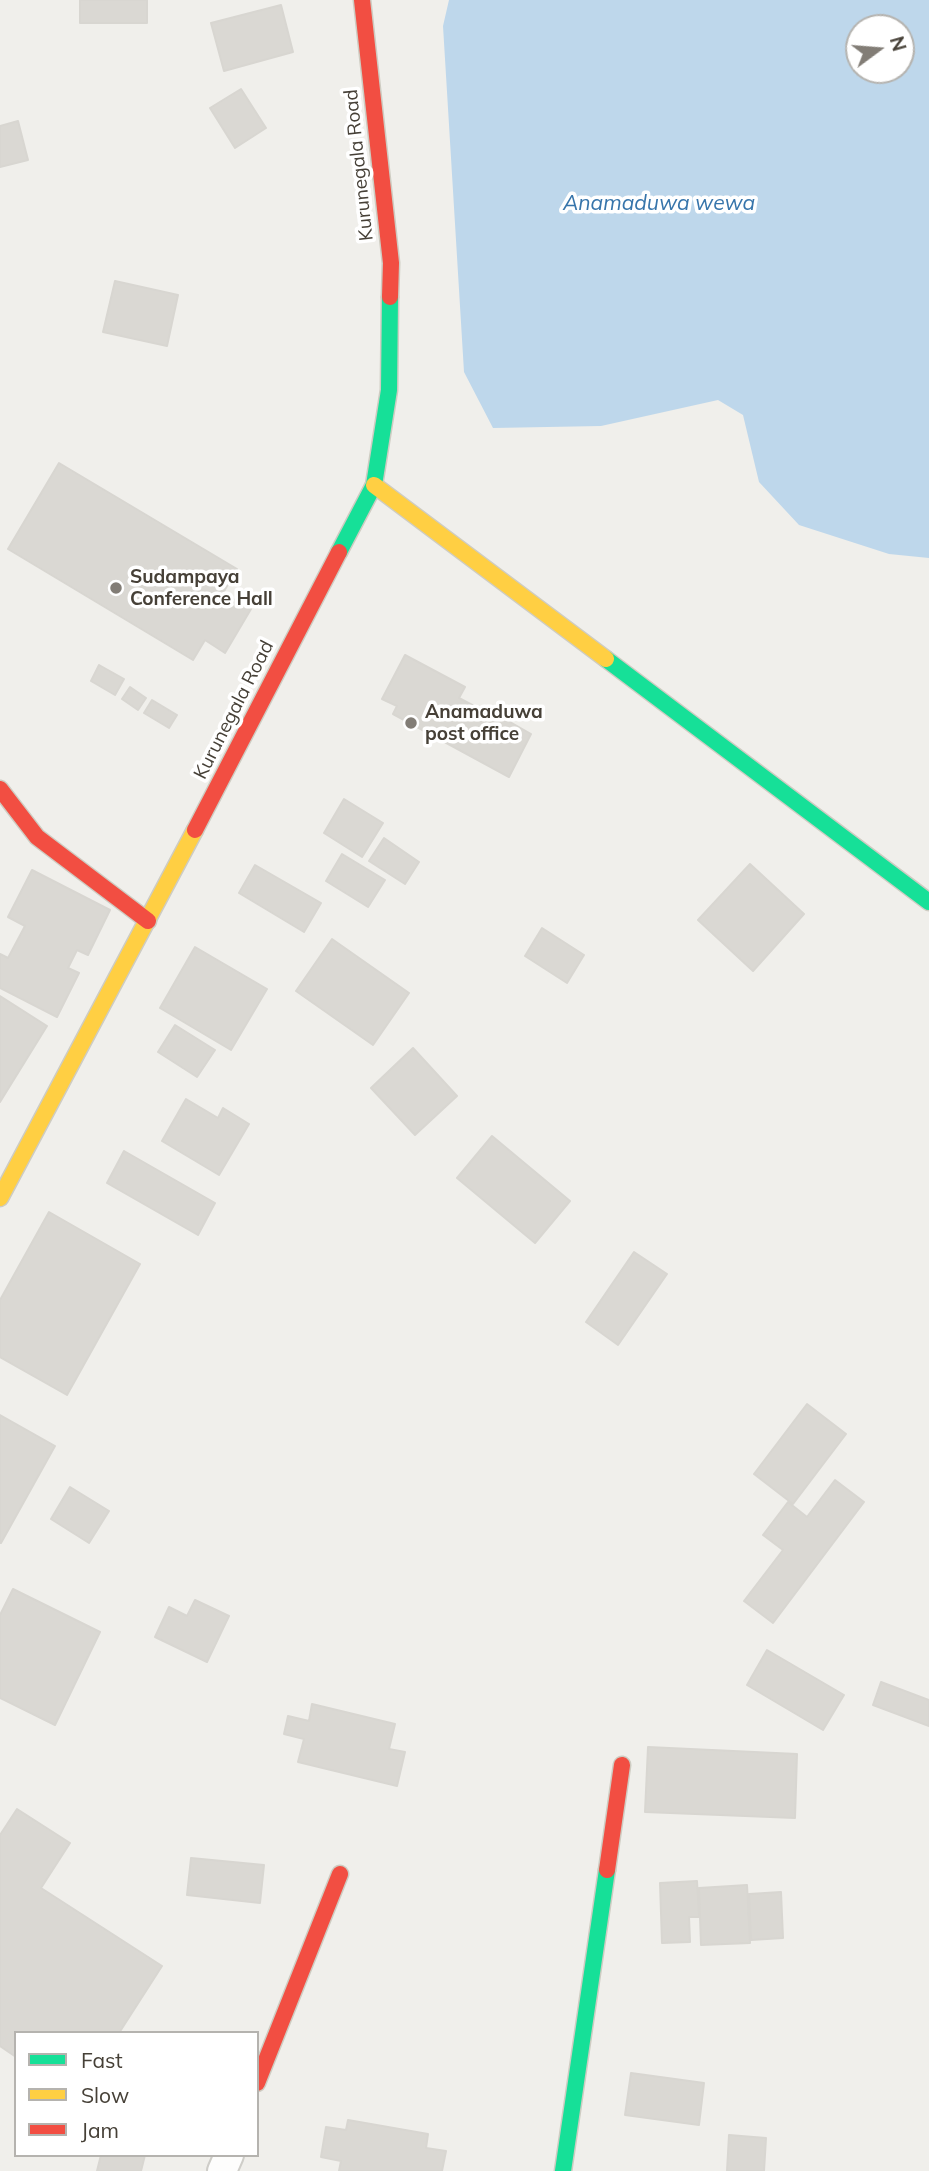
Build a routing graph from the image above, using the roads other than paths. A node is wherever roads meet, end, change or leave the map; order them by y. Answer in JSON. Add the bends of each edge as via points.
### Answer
{"nodes":[{"id":1,"x":362,"y":0,"type":"edge"},
{"id":2,"x":374,"y":485,"type":"junction"},
{"id":3,"x":0,"y":789,"type":"edge"},
{"id":4,"x":929,"y":902,"type":"edge"},
{"id":5,"x":148,"y":921,"type":"junction"},
{"id":6,"x":0,"y":1198,"type":"edge"},
{"id":7,"x":622,"y":1765,"type":"dead end"},
{"id":8,"x":341,"y":1874,"type":"dead end"},
{"id":9,"x":259,"y":2078,"type":"edge"},
{"id":10,"x":563,"y":2171,"type":"edge"}],
"edges":[{"from":1,"to":2,"type":"main road","name":"Kurunegala Road","via":[[391,263],[389,390]]},
{"from":2,"to":4,"type":"main road"},
{"from":2,"to":5,"type":"main road","name":"Kurunegala Road"},
{"from":3,"to":5,"type":"main road","via":[[37,836]]},
{"from":5,"to":6,"type":"main road","name":"Kurunegala Road"},
{"from":7,"to":10,"type":"main road"},
{"from":8,"to":9,"type":"main road"}]}
